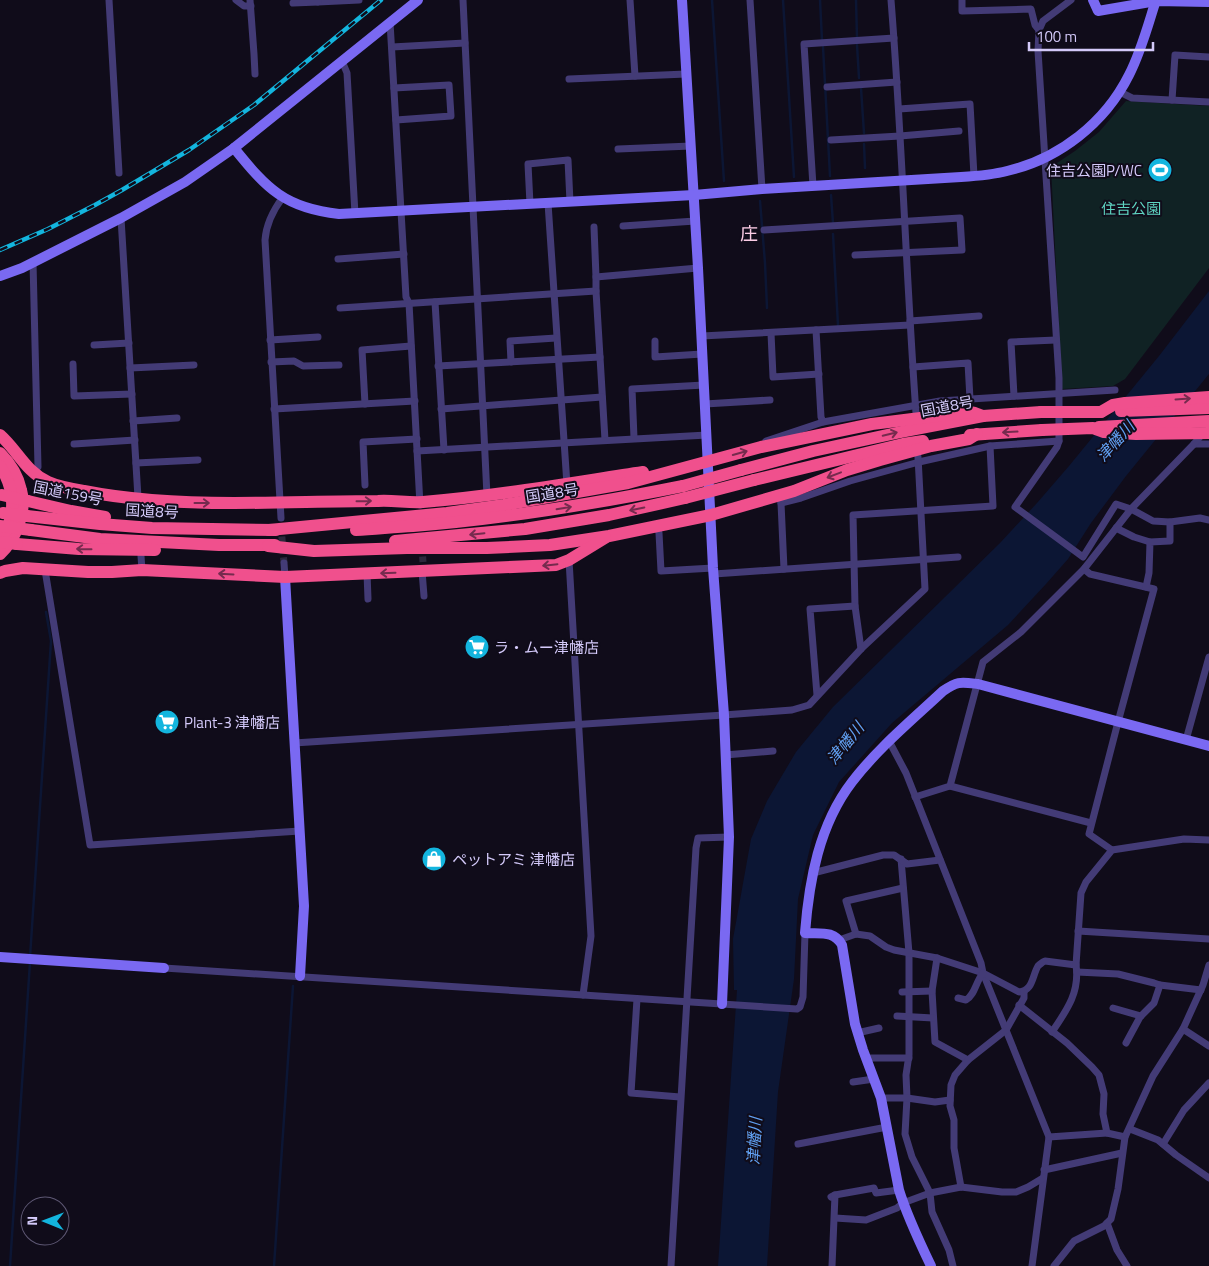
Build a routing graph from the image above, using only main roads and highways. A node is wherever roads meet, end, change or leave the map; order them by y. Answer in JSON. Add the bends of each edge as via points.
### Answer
{"nodes":[{"id":1,"x":1209,"y":397,"type":"edge"},
{"id":2,"x":1209,"y":408,"type":"edge"},
{"id":3,"x":1101,"y":412,"type":"junction"},
{"id":4,"x":983,"y":416,"type":"junction"},
{"id":5,"x":1209,"y":421,"type":"edge"},
{"id":6,"x":1093,"y":428,"type":"junction"},
{"id":7,"x":1209,"y":433,"type":"edge"},
{"id":8,"x":977,"y":434,"type":"junction"},
{"id":9,"x":0,"y":435,"type":"edge"},
{"id":10,"x":0,"y":453,"type":"edge"},
{"id":11,"x":0,"y":466,"type":"edge"},
{"id":12,"x":674,"y":470,"type":"junction"},
{"id":13,"x":684,"y":492,"type":"junction"},
{"id":14,"x":1,"y":494,"type":"edge"},
{"id":15,"x":1,"y":513,"type":"edge"},
{"id":16,"x":0,"y":526,"type":"edge"},
{"id":17,"x":219,"y":529,"type":"junction"},
{"id":18,"x":269,"y":530,"type":"junction"},
{"id":19,"x":609,"y":536,"type":"junction"},
{"id":20,"x":0,"y":541,"type":"edge"},
{"id":21,"x":219,"y":545,"type":"junction"},
{"id":22,"x":268,"y":546,"type":"junction"},
{"id":23,"x":0,"y":554,"type":"edge"},
{"id":24,"x":0,"y":572,"type":"edge"}],
"edges":[{"from":3,"to":1,"type":"highway","name":"国道8号","one_way":true,"via":[[1125,403]]},
{"from":2,"to":3,"type":"highway","name":"国道8号"},
{"from":3,"to":4,"type":"highway","name":"国道8号","bridge":true},
{"from":12,"to":4,"type":"highway","one_way":true,"via":[[760,447],[872,424],[969,412]]},
{"from":13,"to":4,"type":"highway","name":"国道8号","one_way":true,"bridge":true,"via":[[741,470],[813,451]]},
{"from":5,"to":6,"type":"highway","name":"国道8号"},
{"from":6,"to":7,"type":"highway","name":"国道8号","bridge":true,"via":[[1136,434]]},
{"from":6,"to":8,"type":"highway","name":"国道8号","one_way":true,"bridge":true},
{"from":8,"to":13,"type":"highway","name":"国道8号","bridge":true,"via":[[903,444],[754,480]]},
{"from":8,"to":19,"type":"highway","one_way":true,"via":[[969,439],[931,446],[847,470],[781,499]]},
{"from":9,"to":12,"type":"highway","one_way":true,"via":[[22,463],[61,487],[138,500],[192,503],[381,500],[420,504]]},
{"from":10,"to":23,"type":"highway","via":[[22,491],[20,522]]},
{"from":11,"to":20,"type":"highway","via":[[6,474],[13,507]]},
{"from":12,"to":18,"type":"highway","via":[[628,483],[504,505]]},
{"from":18,"to":13,"type":"highway","name":"国道8号","one_way":true,"via":[[364,530],[449,523]]},
{"from":13,"to":22,"type":"highway","name":"国道8号","one_way":true,"via":[[609,515],[525,529],[376,542]]},
{"from":14,"to":17,"type":"highway","name":"国道159号","bridge":true,"via":[[102,517]]},
{"from":15,"to":17,"type":"highway","name":"国道8号","bridge":true,"via":[[108,525]]},
{"from":16,"to":21,"type":"highway","name":"国道8号","bridge":true,"via":[[100,539]]},
{"from":17,"to":18,"type":"highway","name":"国道8号"},
{"from":19,"to":22,"type":"highway","via":[[486,548],[314,551]]},
{"from":19,"to":24,"type":"highway","one_way":true,"via":[[556,565],[502,570],[423,568],[285,577],[142,570],[88,572],[23,568]]},
{"from":21,"to":20,"type":"highway","one_way":true,"bridge":true,"via":[[206,551],[79,549]]},
{"from":21,"to":22,"type":"highway","name":"国道8号"}]}
